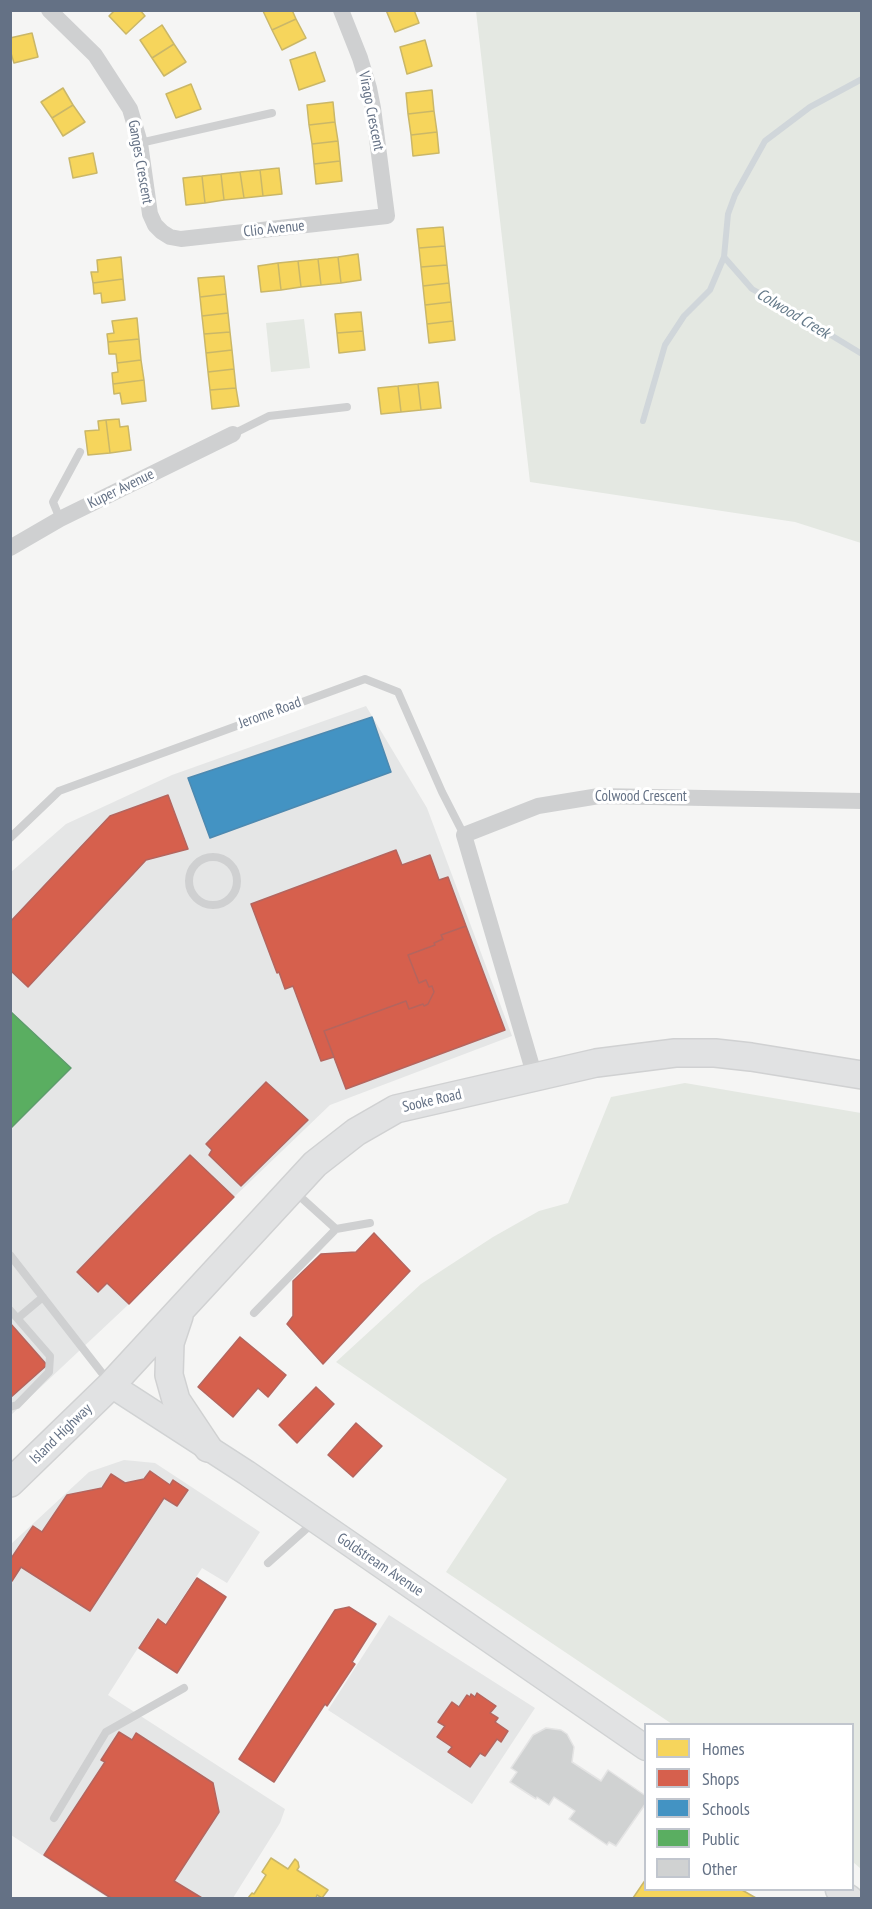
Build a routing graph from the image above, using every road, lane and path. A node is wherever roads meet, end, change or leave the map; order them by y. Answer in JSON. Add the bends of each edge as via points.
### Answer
{"nodes":[{"id":1,"x":49,"y":10,"type":"edge"},
{"id":2,"x":341,"y":10,"type":"edge"},
{"id":3,"x":272,"y":113,"type":"dead end"},
{"id":4,"x":140,"y":143,"type":"junction"},
{"id":5,"x":387,"y":216,"type":"joint"},
{"id":6,"x":162,"y":232,"type":"joint"},
{"id":7,"x":347,"y":407,"type":"dead end"},
{"id":8,"x":233,"y":434,"type":"joint"},
{"id":9,"x":80,"y":452,"type":"dead end"},
{"id":10,"x":60,"y":519,"type":"junction"},
{"id":11,"x":10,"y":548,"type":"edge"},
{"id":12,"x":861,"y":801,"type":"edge"},
{"id":13,"x":464,"y":835,"type":"junction"},
{"id":14,"x":10,"y":838,"type":"edge"},
{"id":15,"x":202,"y":859,"type":"joint"},
{"id":16,"x":861,"y":1075,"type":"edge"},
{"id":17,"x":535,"y":1077,"type":"junction"},
{"id":18,"x":291,"y":1189,"type":"junction"},
{"id":19,"x":370,"y":1223,"type":"dead end"},
{"id":20,"x":336,"y":1229,"type":"junction"},
{"id":21,"x":10,"y":1255,"type":"edge"},
{"id":22,"x":43,"y":1297,"type":"junction"},
{"id":23,"x":182,"y":1309,"type":"junction"},
{"id":24,"x":10,"y":1310,"type":"edge"},
{"id":25,"x":254,"y":1313,"type":"dead end"},
{"id":26,"x":18,"y":1318,"type":"junction"},
{"id":27,"x":111,"y":1385,"type":"junction"},
{"id":28,"x":10,"y":1407,"type":"edge"},
{"id":29,"x":208,"y":1448,"type":"junction"},
{"id":30,"x":21,"y":1469,"type":"edge"},
{"id":31,"x":316,"y":1521,"type":"junction"},
{"id":32,"x":268,"y":1563,"type":"dead end"},
{"id":33,"x":184,"y":1688,"type":"dead end"},
{"id":34,"x":644,"y":1747,"type":"edge"},
{"id":35,"x":54,"y":1818,"type":"dead end"}],
"edges":[{"from":1,"to":4,"type":"street","name":"Ganges Crescent","via":[[107,71],[130,109]]},
{"from":2,"to":5,"type":"street","name":"Virago Crescent","via":[[369,87]]},
{"from":3,"to":4,"type":"lane"},
{"from":4,"to":6,"type":"street","name":"Ganges Crescent","via":[[150,214]]},
{"from":5,"to":6,"type":"street","name":"Clio Avenue","via":[[181,239]]},
{"from":7,"to":8,"type":"lane","via":[[269,416]]},
{"from":8,"to":10,"type":"street","name":"Kuper Avenue"},
{"from":9,"to":10,"type":"lane","via":[[54,502]]},
{"from":10,"to":11,"type":"street","name":"Kuper Avenue"},
{"from":12,"to":13,"type":"street","name":"Colwood Crescent","via":[[598,795],[538,806]]},
{"from":13,"to":14,"type":"lane","name":"Jerome Road","via":[[398,693],[365,679],[59,791]]},
{"from":13,"to":17,"type":"street"},
{"from":15,"to":15,"type":"lane","via":[[191,871],[193,894],[205,904],[227,901],[236,888],[232,866],[218,857]]},
{"from":16,"to":17,"type":"main road","name":"Sooke Road","via":[[751,1057],[675,1053],[596,1063]]},
{"from":17,"to":18,"type":"main road","name":"Sooke Road","via":[[396,1109],[356,1131]]},
{"from":18,"to":20,"type":"lane"},
{"from":18,"to":23,"type":"main road","name":"Sooke Road"},
{"from":19,"to":20,"type":"lane"},
{"from":20,"to":25,"type":"lane"},
{"from":21,"to":22,"type":"lane"},
{"from":22,"to":26,"type":"lane"},
{"from":22,"to":27,"type":"lane"},
{"from":23,"to":27,"type":"main road","name":"Sooke Road"},
{"from":23,"to":29,"type":"main road","via":[[170,1343],[169,1375],[176,1400]]},
{"from":24,"to":26,"type":"lane"},
{"from":26,"to":28,"type":"lane","via":[[50,1356],[50,1372],[17,1405]]},
{"from":27,"to":29,"type":"street","name":"Goldstream Avenue"},
{"from":27,"to":30,"type":"main road","name":"Island Highway"},
{"from":29,"to":31,"type":"street","name":"Goldstream Avenue"},
{"from":31,"to":32,"type":"lane"},
{"from":31,"to":34,"type":"street","name":"Goldstream Avenue"},
{"from":33,"to":35,"type":"lane","via":[[106,1732]]}]}
